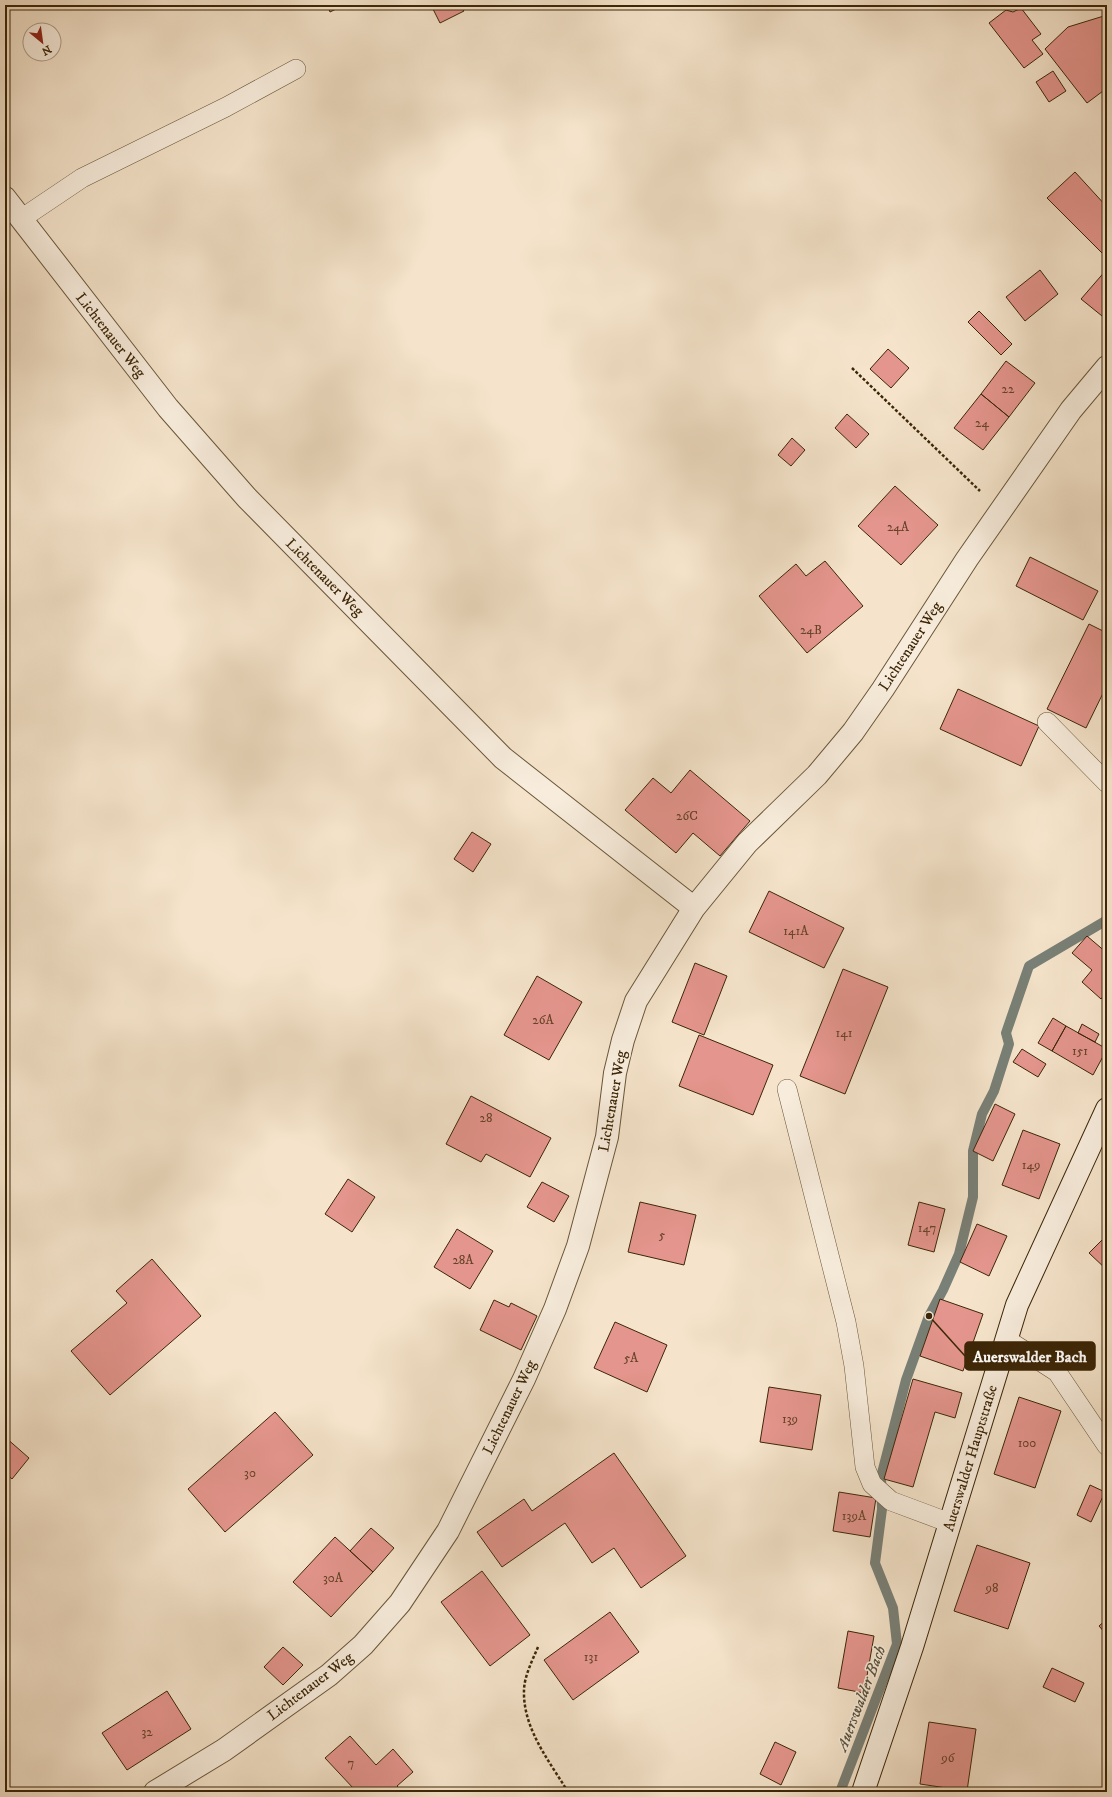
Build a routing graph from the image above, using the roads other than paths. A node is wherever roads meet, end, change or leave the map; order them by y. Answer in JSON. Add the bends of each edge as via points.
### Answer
{"nodes":[{"id":1,"x":296,"y":69,"type":"dead end"},
{"id":2,"x":5,"y":198,"type":"edge"},
{"id":3,"x":21,"y":219,"type":"junction"},
{"id":4,"x":1107,"y":367,"type":"edge"},
{"id":5,"x":1047,"y":722,"type":"dead end"},
{"id":6,"x":1107,"y":783,"type":"edge"},
{"id":7,"x":694,"y":908,"type":"junction"},
{"id":8,"x":787,"y":1089,"type":"dead end"},
{"id":9,"x":1107,"y":1110,"type":"edge"},
{"id":10,"x":1006,"y":1339,"type":"junction"},
{"id":11,"x":1107,"y":1446,"type":"edge"},
{"id":12,"x":950,"y":1523,"type":"junction"},
{"id":13,"x":155,"y":1792,"type":"edge"},
{"id":14,"x":863,"y":1792,"type":"edge"}],
"edges":[{"from":1,"to":3,"type":"lane","via":[[226,107],[82,178]]},
{"from":2,"to":3,"type":"street","name":"Lichtenauer Weg"},
{"from":3,"to":7,"type":"street","name":"Lichtenauer Weg","via":[[168,408],[247,498],[504,758]]},
{"from":4,"to":7,"type":"street","name":"Lichtenauer Weg","via":[[1071,410],[967,559],[853,732],[817,775],[748,843]]},
{"from":5,"to":6,"type":"lane"},
{"from":7,"to":13,"type":"street","name":"Lichtenauer Weg","via":[[636,1001],[621,1046],[607,1137],[578,1246],[555,1309],[527,1372],[448,1531],[400,1603],[363,1645],[335,1670],[224,1750]]},
{"from":8,"to":12,"type":"lane","via":[[846,1322],[854,1366],[865,1467],[872,1484],[891,1501]]},
{"from":9,"to":10,"type":"street","name":"Auerswalder Hauptstraße","via":[[1016,1305]]},
{"from":10,"to":11,"type":"lane","via":[[1057,1372]]},
{"from":10,"to":12,"type":"street","name":"Auerswalder Hauptstraße"},
{"from":12,"to":14,"type":"street","name":"Auerswalder Hauptstraße","via":[[912,1647]]}]}
